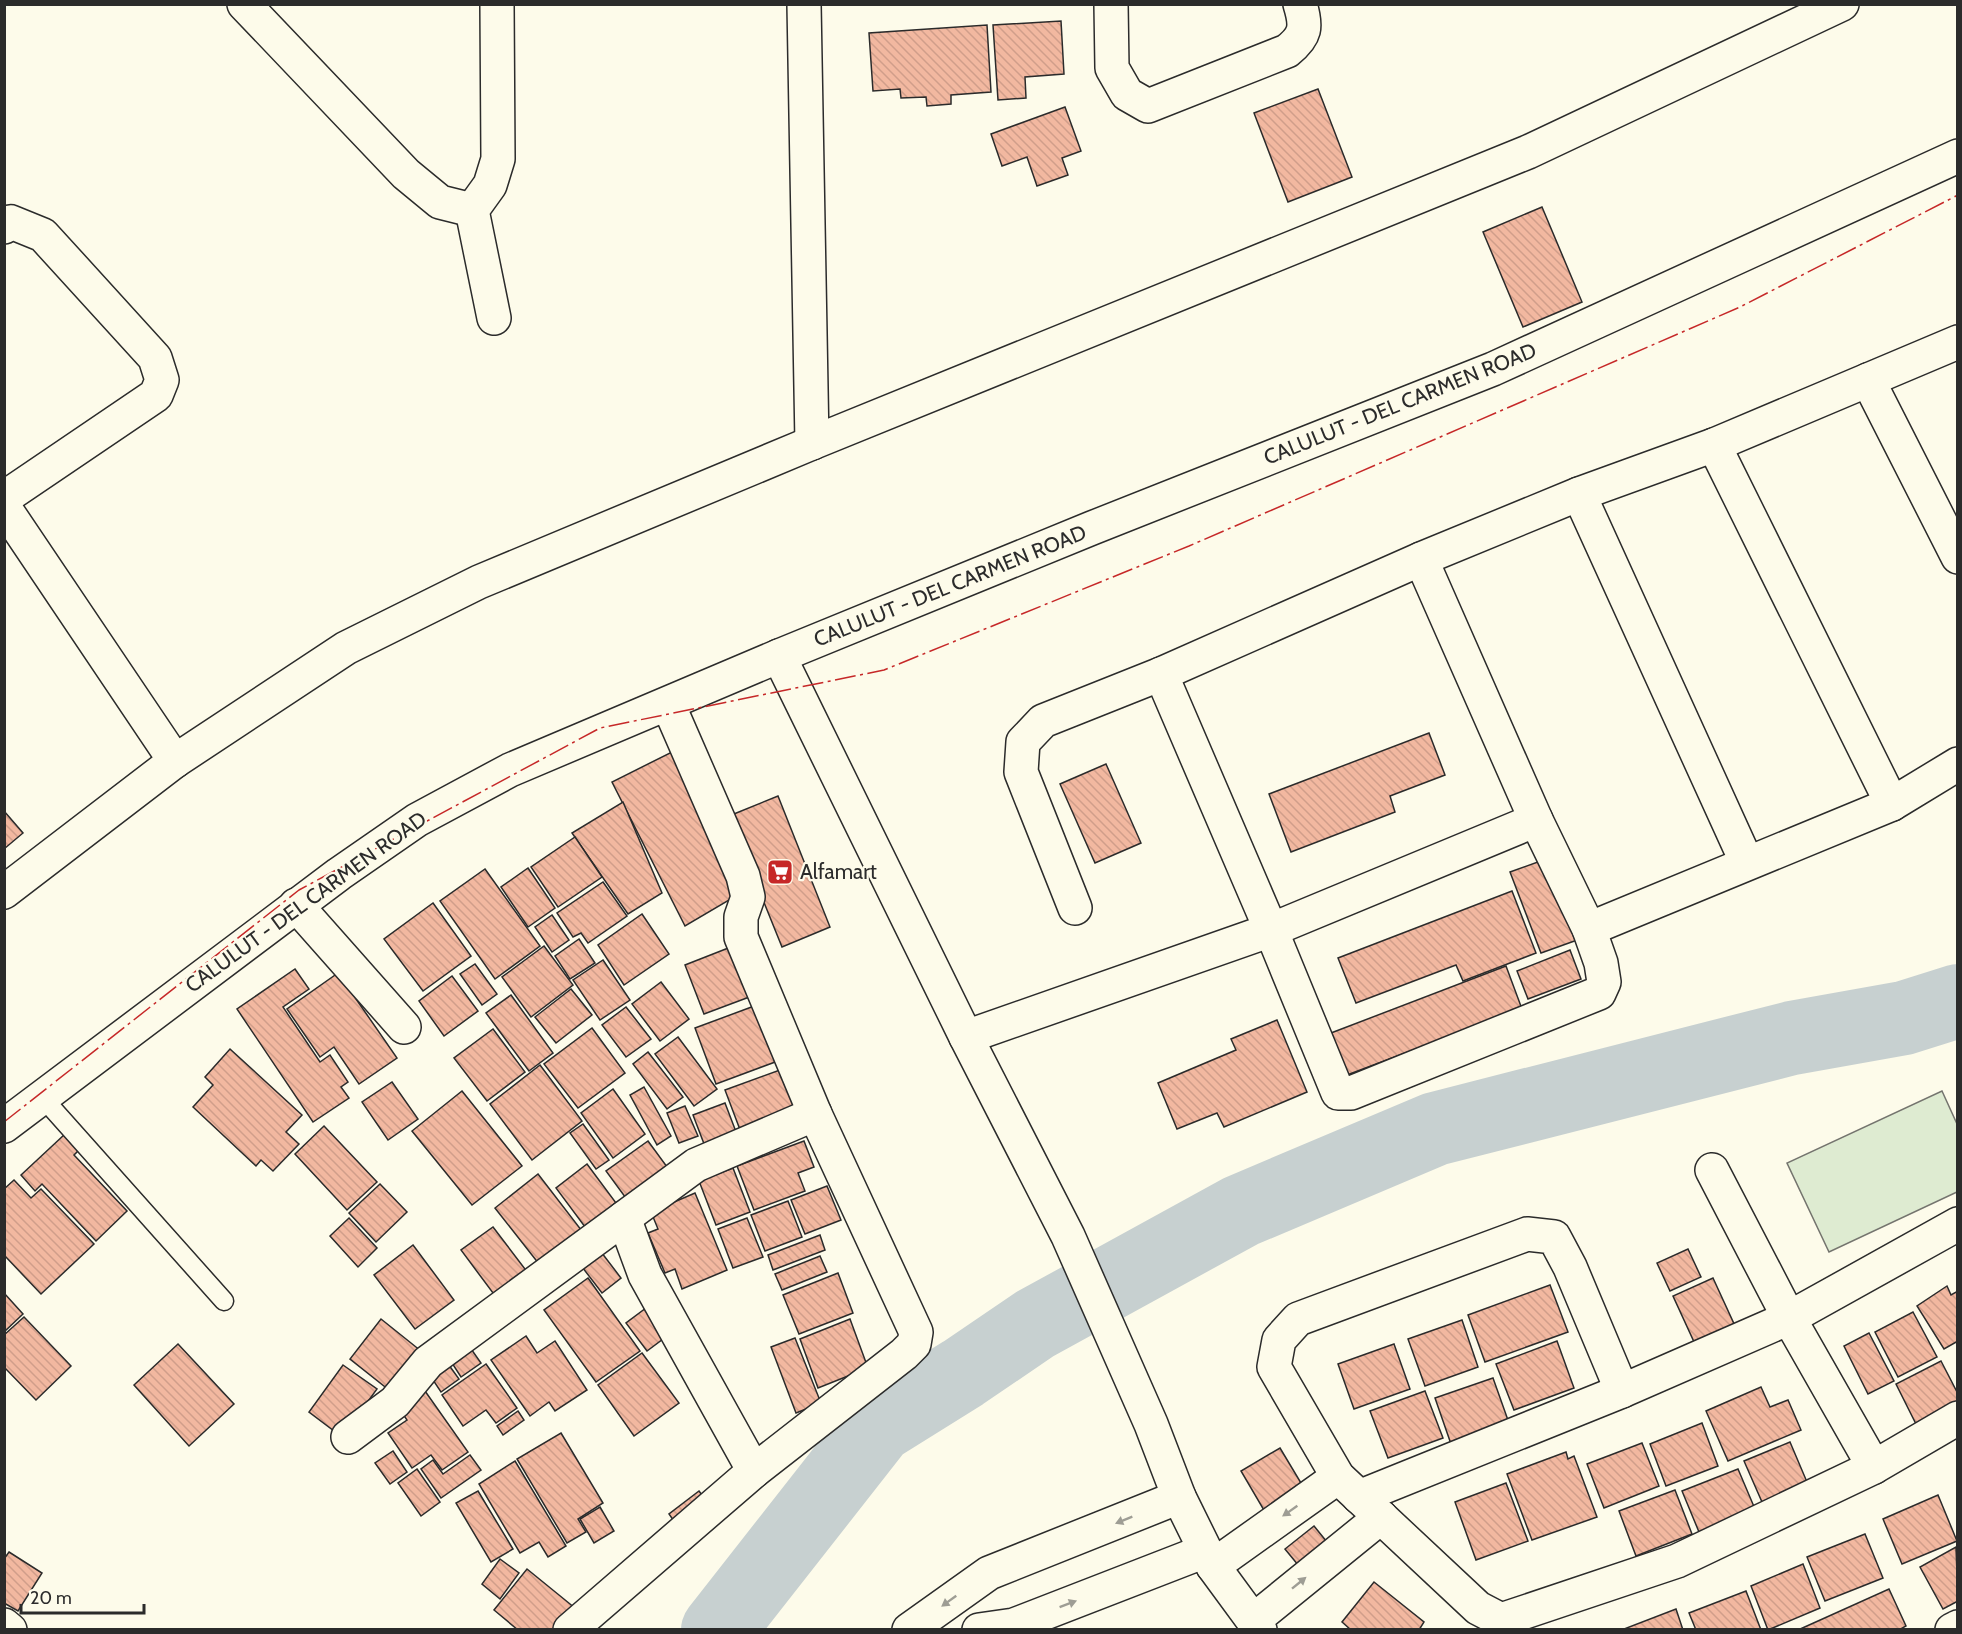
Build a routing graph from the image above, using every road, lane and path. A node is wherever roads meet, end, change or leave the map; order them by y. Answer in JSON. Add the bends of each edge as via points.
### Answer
{"nodes":[{"id":1,"x":244,"y":4,"type":"edge"},
{"id":2,"x":497,"y":4,"type":"edge"},
{"id":3,"x":804,"y":4,"type":"edge"},
{"id":4,"x":1111,"y":4,"type":"edge"},
{"id":5,"x":1300,"y":4,"type":"edge"},
{"id":6,"x":1842,"y":4,"type":"edge"},
{"id":7,"x":1958,"y":156,"type":"edge"},
{"id":8,"x":471,"y":210,"type":"junction"},
{"id":9,"x":4,"y":227,"type":"edge"},
{"id":10,"x":494,"y":318,"type":"dead end"},
{"id":11,"x":1958,"y":342,"type":"edge"},
{"id":12,"x":1868,"y":380,"type":"junction"},
{"id":13,"x":812,"y":443,"type":"junction"},
{"id":14,"x":1714,"y":445,"type":"junction"},
{"id":15,"x":1579,"y":494,"type":"junction"},
{"id":16,"x":4,"y":498,"type":"edge"},
{"id":17,"x":4,"y":507,"type":"edge"},
{"id":18,"x":1958,"y":557,"type":"edge"},
{"id":19,"x":1421,"y":559,"type":"junction"},
{"id":20,"x":779,"y":656,"type":"junction"},
{"id":21,"x":1161,"y":674,"type":"junction"},
{"id":22,"x":668,"y":704,"type":"junction"},
{"id":23,"x":175,"y":761,"type":"junction"},
{"id":24,"x":1958,"y":764,"type":"edge"},
{"id":25,"x":1892,"y":804,"type":"junction"},
{"id":26,"x":1536,"y":820,"type":"junction"},
{"id":27,"x":1747,"y":862,"type":"junction"},
{"id":28,"x":4,"y":892,"type":"edge"},
{"id":29,"x":296,"y":905,"type":"junction"},
{"id":30,"x":1075,"y":908,"type":"dead end"},
{"id":31,"x":1589,"y":929,"type":"junction"},
{"id":32,"x":1271,"y":930,"type":"junction"},
{"id":33,"x":404,"y":1027,"type":"dead end"},
{"id":34,"x":966,"y":1037,"type":"junction"},
{"id":35,"x":43,"y":1098,"type":"junction"},
{"id":36,"x":815,"y":1114,"type":"junction"},
{"id":37,"x":4,"y":1126,"type":"edge"},
{"id":38,"x":1712,"y":1170,"type":"dead end"},
{"id":39,"x":624,"y":1218,"type":"junction"},
{"id":40,"x":1958,"y":1224,"type":"edge"},
{"id":41,"x":224,"y":1301,"type":"dead end"},
{"id":42,"x":1789,"y":1318,"type":"junction"},
{"id":43,"x":1622,"y":1391,"type":"junction"},
{"id":44,"x":1958,"y":1418,"type":"edge"},
{"id":45,"x":348,"y":1437,"type":"dead end"},
{"id":46,"x":1874,"y":1467,"type":"junction"},
{"id":47,"x":754,"y":1471,"type":"junction"},
{"id":48,"x":1179,"y":1497,"type":"junction"},
{"id":49,"x":1360,"y":1497,"type":"junction"},
{"id":50,"x":1209,"y":1558,"type":"junction"},
{"id":51,"x":4,"y":1625,"type":"edge"},
{"id":52,"x":1257,"y":1625,"type":"edge"},
{"id":53,"x":1958,"y":1627,"type":"edge"},
{"id":54,"x":10,"y":1629,"type":"edge"},
{"id":55,"x":570,"y":1629,"type":"edge"},
{"id":56,"x":909,"y":1629,"type":"edge"},
{"id":57,"x":979,"y":1629,"type":"edge"},
{"id":58,"x":1952,"y":1629,"type":"edge"}],
"edges":[{"from":1,"to":8,"type":"street","via":[[406,174],[440,202]]},
{"from":2,"to":8,"type":"street","via":[[498,159],[490,185]]},
{"from":3,"to":13,"type":"street"},
{"from":4,"to":5,"type":"street","via":[[1112,68],[1127,94],[1148,106],[1287,51],[1300,41],[1306,22]]},
{"from":6,"to":13,"type":"street","via":[[1528,152]]},
{"from":7,"to":20,"type":"street","name":"CALULUT - DEL CARMEN ROAD","via":[[1493,369]]},
{"from":8,"to":10,"type":"street"},
{"from":9,"to":16,"type":"street","via":[[11,222],[43,235],[155,357],[162,381],[156,395]]},
{"from":11,"to":12,"type":"street"},
{"from":12,"to":14,"type":"street"},
{"from":12,"to":18,"type":"street"},
{"from":13,"to":23,"type":"street","via":[[469,587],[346,648]]},
{"from":14,"to":15,"type":"street"},
{"from":14,"to":25,"type":"street"},
{"from":15,"to":19,"type":"street"},
{"from":15,"to":27,"type":"street"},
{"from":17,"to":23,"type":"street"},
{"from":19,"to":21,"type":"street"},
{"from":19,"to":26,"type":"street"},
{"from":20,"to":22,"type":"street","name":"CALULUT - DEL CARMEN ROAD"},
{"from":20,"to":34,"type":"street"},
{"from":21,"to":30,"type":"street","via":[[1043,721],[1023,742],[1021,772]]},
{"from":21,"to":32,"type":"street"},
{"from":22,"to":29,"type":"street","name":"CALULUT - DEL CARMEN ROAD","via":[[510,770],[417,820]]},
{"from":22,"to":36,"type":"street","via":[[743,876],[748,897],[741,917],[741,937]]},
{"from":23,"to":28,"type":"street"},
{"from":24,"to":25,"type":"street"},
{"from":25,"to":27,"type":"street"},
{"from":26,"to":31,"type":"street"},
{"from":26,"to":32,"type":"street"},
{"from":27,"to":31,"type":"street"},
{"from":29,"to":33,"type":"street"},
{"from":29,"to":35,"type":"street","name":"CALULUT - DEL CARMEN ROAD"},
{"from":31,"to":32,"type":"street","via":[[1604,982],[1599,993],[1351,1093],[1338,1093]]},
{"from":32,"to":34,"type":"street"},
{"from":34,"to":48,"type":"street","via":[[1068,1236]]},
{"from":35,"to":37,"type":"street","name":"CALULUT - DEL CARMEN ROAD"},
{"from":35,"to":41,"type":"lane"},
{"from":36,"to":39,"type":"street","via":[[696,1165]]},
{"from":36,"to":47,"type":"street","via":[[916,1332],[914,1344]]},
{"from":38,"to":42,"type":"street"},
{"from":39,"to":45,"type":"street","via":[[428,1362],[395,1402]]},
{"from":39,"to":47,"type":"street","via":[[645,1275]]},
{"from":40,"to":42,"type":"street"},
{"from":42,"to":43,"type":"street"},
{"from":42,"to":46,"type":"street"},
{"from":43,"to":49,"type":"street"},
{"from":43,"to":49,"type":"street","via":[[1554,1237],[1527,1234],[1298,1319],[1279,1340],[1274,1367]]},
{"from":44,"to":46,"type":"street"},
{"from":46,"to":49,"type":"street","via":[[1677,1561],[1501,1620],[1478,1608]]},
{"from":47,"to":55,"type":"street"},
{"from":48,"to":50,"type":"street"},
{"from":48,"to":56,"type":"street","one_way":true,"via":[[989,1573]]},
{"from":49,"to":50,"type":"street","one_way":true},
{"from":52,"to":49,"type":"street","one_way":true},
{"from":50,"to":52,"type":"street"},
{"from":57,"to":50,"type":"street","one_way":true,"via":[[1014,1625]]},
{"from":51,"to":54,"type":"street"},
{"from":53,"to":58,"type":"street"}]}
